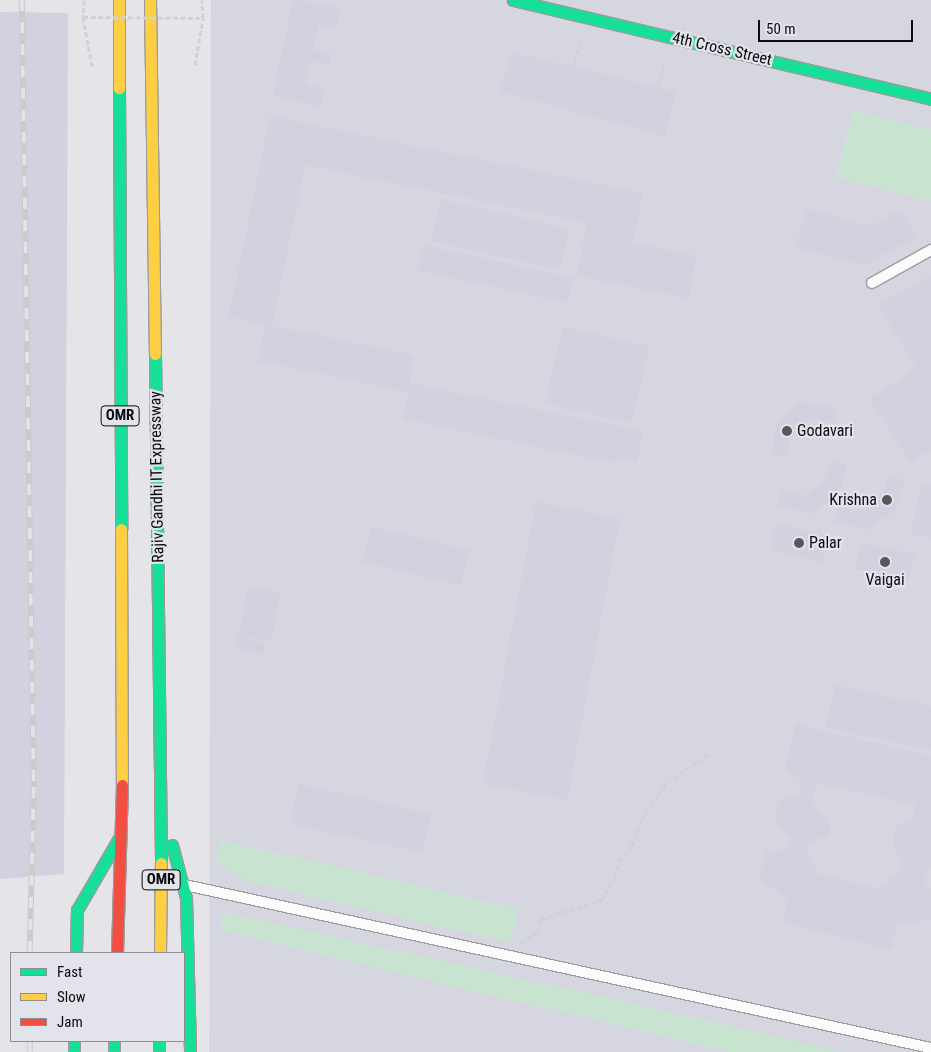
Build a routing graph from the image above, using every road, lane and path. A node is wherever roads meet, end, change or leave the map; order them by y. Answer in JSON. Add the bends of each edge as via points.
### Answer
{"nodes":[{"id":1,"x":84,"y":0,"type":"edge"},
{"id":2,"x":119,"y":0,"type":"edge"},
{"id":3,"x":150,"y":0,"type":"edge"},
{"id":4,"x":202,"y":0,"type":"edge"},
{"id":5,"x":513,"y":0,"type":"edge"},
{"id":6,"x":83,"y":17,"type":"junction"},
{"id":7,"x":203,"y":18,"type":"junction"},
{"id":8,"x":195,"y":65,"type":"dead end"},
{"id":9,"x":92,"y":66,"type":"dead end"},
{"id":10,"x":931,"y":99,"type":"edge"},
{"id":11,"x":931,"y":250,"type":"edge"},
{"id":12,"x":872,"y":283,"type":"dead end"},
{"id":13,"x":708,"y":755,"type":"dead end"},
{"id":14,"x":162,"y":806,"type":"junction"},
{"id":15,"x":122,"y":833,"type":"junction"},
{"id":16,"x":181,"y":884,"type":"junction"},
{"id":17,"x":76,"y":952,"type":"edge"},
{"id":18,"x":117,"y":952,"type":"edge"},
{"id":19,"x":160,"y":952,"type":"edge"},
{"id":20,"x":514,"y":956,"type":"junction"},
{"id":21,"x":931,"y":1048,"type":"edge"},
{"id":22,"x":190,"y":1052,"type":"edge"}],
"edges":[{"from":1,"to":6,"type":"path","bridge":true},
{"from":2,"to":15,"type":"main road","number":"OMR"},
{"from":3,"to":14,"type":"main road","name":"Rajiv Gandhi IT Expressway","number":"OMR"},
{"from":4,"to":7,"type":"path","bridge":true},
{"from":5,"to":10,"type":"main road","name":"4th Cross Street"},
{"from":6,"to":7,"type":"path","bridge":true},
{"from":6,"to":9,"type":"path"},
{"from":7,"to":8,"type":"path"},
{"from":11,"to":12,"type":"lane"},
{"from":13,"to":20,"type":"path","via":[[667,782],[642,819],[632,846],[619,862],[602,900],[541,919],[538,932],[526,937]]},
{"from":14,"to":16,"type":"main road"},
{"from":14,"to":19,"type":"main road","name":"Rajiv Gandhi IT Expressway","number":"OMR"},
{"from":15,"to":17,"type":"main road","via":[[77,910]]},
{"from":15,"to":18,"type":"main road","number":"OMR"},
{"from":16,"to":20,"type":"lane"},
{"from":16,"to":22,"type":"main road","via":[[186,898]]},
{"from":20,"to":21,"type":"lane"}]}
